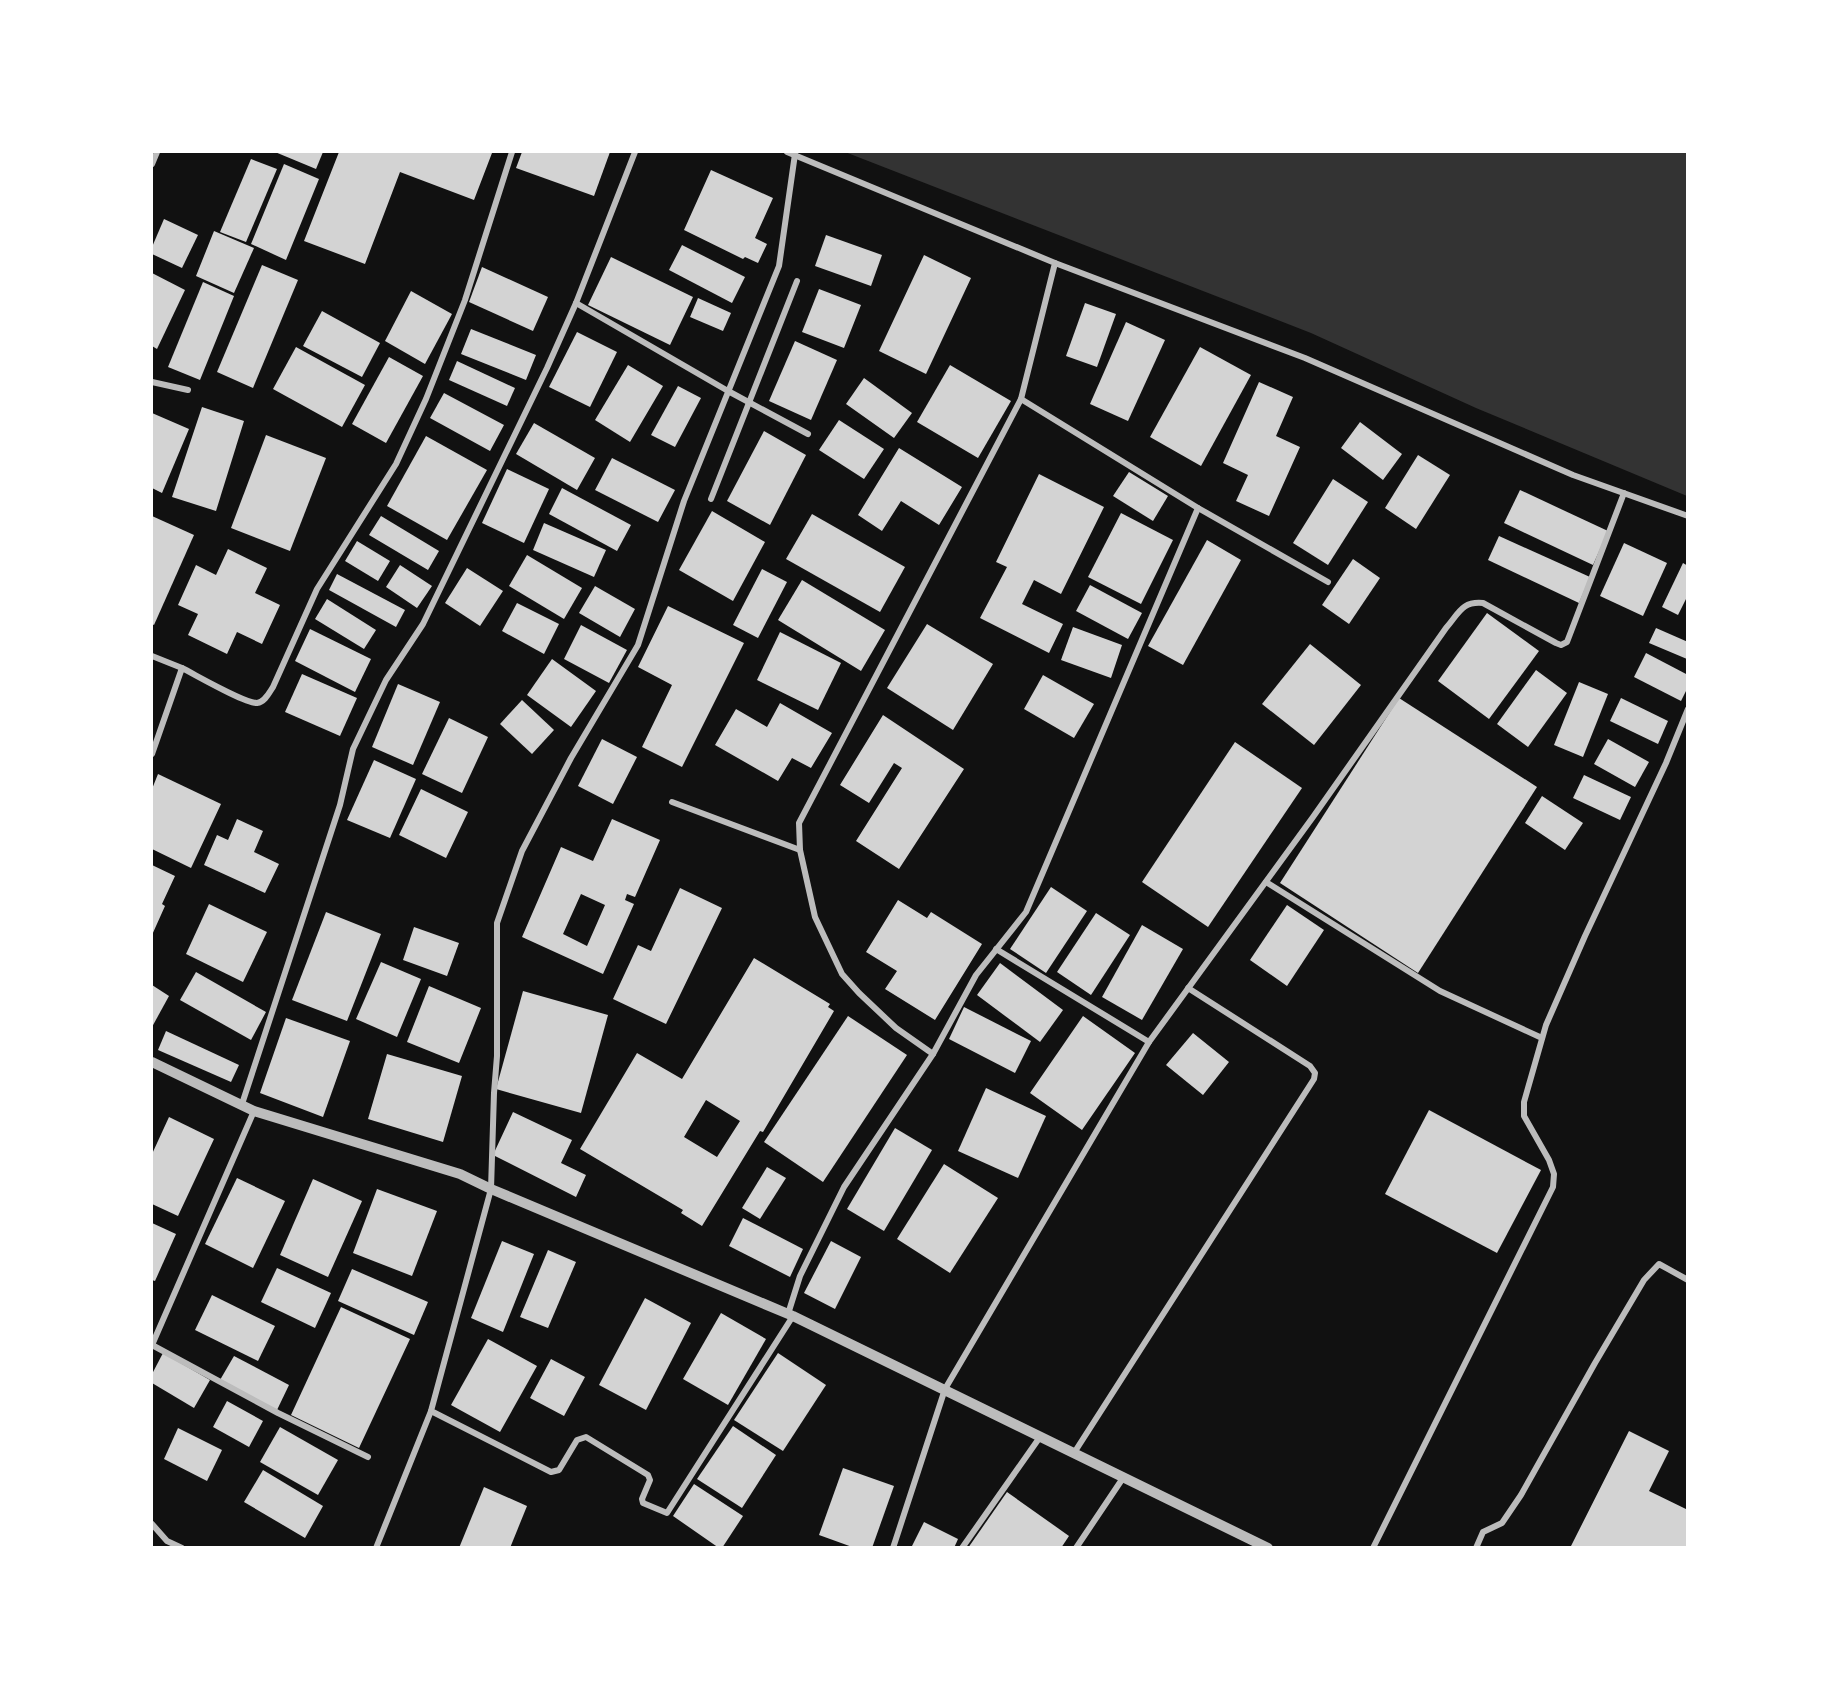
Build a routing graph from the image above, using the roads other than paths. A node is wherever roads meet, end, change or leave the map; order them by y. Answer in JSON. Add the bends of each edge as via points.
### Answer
{"nodes":[{"id":1,"x":157,"y":152,"type":"edge"},
{"id":2,"x":512,"y":152,"type":"edge"},
{"id":3,"x":635,"y":152,"type":"edge"},
{"id":4,"x":787,"y":152,"type":"edge"},
{"id":5,"x":795,"y":154,"type":"junction"},
{"id":6,"x":152,"y":164,"type":"edge"},
{"id":7,"x":1055,"y":263,"type":"junction"},
{"id":8,"x":797,"y":281,"type":"dead end"},
{"id":9,"x":576,"y":303,"type":"junction"},
{"id":10,"x":152,"y":382,"type":"edge"},
{"id":11,"x":188,"y":390,"type":"dead end"},
{"id":12,"x":728,"y":391,"type":"junction"},
{"id":13,"x":1022,"y":399,"type":"junction"},
{"id":14,"x":749,"y":402,"type":"junction"},
{"id":15,"x":808,"y":434,"type":"dead end"},
{"id":16,"x":1624,"y":493,"type":"junction"},
{"id":17,"x":711,"y":499,"type":"dead end"},
{"id":18,"x":1198,"y":508,"type":"junction"},
{"id":19,"x":1688,"y":516,"type":"edge"},
{"id":20,"x":1328,"y":582,"type":"dead end"},
{"id":21,"x":152,"y":656,"type":"edge"},
{"id":22,"x":182,"y":668,"type":"junction"},
{"id":23,"x":1688,"y":708,"type":"edge"},
{"id":24,"x":152,"y":754,"type":"edge"},
{"id":25,"x":672,"y":802,"type":"dead end"},
{"id":26,"x":800,"y":850,"type":"junction"},
{"id":27,"x":1266,"y":882,"type":"junction"},
{"id":28,"x":996,"y":949,"type":"junction"},
{"id":29,"x":1188,"y":988,"type":"junction"},
{"id":30,"x":1542,"y":1038,"type":"junction"},
{"id":31,"x":1149,"y":1042,"type":"junction"},
{"id":32,"x":933,"y":1054,"type":"junction"},
{"id":33,"x":152,"y":1062,"type":"edge"},
{"id":34,"x":242,"y":1104,"type":"junction"},
{"id":35,"x":254,"y":1111,"type":"junction"},
{"id":36,"x":491,"y":1189,"type":"junction"},
{"id":37,"x":1688,"y":1280,"type":"edge"},
{"id":38,"x":790,"y":1315,"type":"junction"},
{"id":39,"x":152,"y":1345,"type":"edge"},
{"id":40,"x":947,"y":1390,"type":"junction"},
{"id":41,"x":431,"y":1411,"type":"junction"},
{"id":42,"x":1040,"y":1437,"type":"junction"},
{"id":43,"x":1074,"y":1453,"type":"junction"},
{"id":44,"x":368,"y":1457,"type":"dead end"},
{"id":45,"x":1123,"y":1478,"type":"junction"},
{"id":46,"x":152,"y":1524,"type":"edge"},
{"id":47,"x":182,"y":1548,"type":"edge"},
{"id":48,"x":376,"y":1548,"type":"edge"},
{"id":49,"x":892,"y":1548,"type":"edge"},
{"id":50,"x":962,"y":1548,"type":"edge"},
{"id":51,"x":1076,"y":1548,"type":"edge"},
{"id":52,"x":1268,"y":1548,"type":"edge"},
{"id":53,"x":1373,"y":1548,"type":"edge"},
{"id":54,"x":1476,"y":1548,"type":"edge"}],
"edges":[{"from":1,"to":6,"type":"street"},
{"from":2,"to":22,"type":"street","via":[[461,310],[426,399],[396,464],[317,589],[265,700],[245,700]]},
{"from":3,"to":9,"type":"street"},
{"from":4,"to":5,"type":"street"},
{"from":5,"to":7,"type":"street"},
{"from":5,"to":12,"type":"street","via":[[779,266]]},
{"from":7,"to":13,"type":"street"},
{"from":7,"to":16,"type":"street","via":[[1305,358],[1573,475]]},
{"from":8,"to":14,"type":"street"},
{"from":9,"to":12,"type":"street"},
{"from":9,"to":34,"type":"street","via":[[423,624],[386,680],[353,749],[340,805]]},
{"from":10,"to":11,"type":"street"},
{"from":12,"to":14,"type":"street"},
{"from":12,"to":36,"type":"street","via":[[684,501],[638,645],[522,851],[497,923]]},
{"from":13,"to":18,"type":"street"},
{"from":13,"to":26,"type":"street","via":[[800,823]]},
{"from":14,"to":15,"type":"street"},
{"from":14,"to":17,"type":"street"},
{"from":16,"to":19,"type":"street"},
{"from":16,"to":27,"type":"street","via":[[1568,642],[1556,643],[1483,603],[1467,604]]},
{"from":18,"to":20,"type":"street"},
{"from":18,"to":28,"type":"street","via":[[1026,912]]},
{"from":21,"to":22,"type":"street"},
{"from":22,"to":24,"type":"street"},
{"from":23,"to":30,"type":"street"},
{"from":25,"to":26,"type":"street"},
{"from":26,"to":32,"type":"street","via":[[815,917],[842,974],[896,1028]]},
{"from":27,"to":29,"type":"street"},
{"from":27,"to":30,"type":"street","via":[[1440,991]]},
{"from":28,"to":31,"type":"street"},
{"from":28,"to":32,"type":"street","via":[[976,975]]},
{"from":29,"to":31,"type":"street"},
{"from":29,"to":43,"type":"street","via":[[1310,1066],[1314,1079]]},
{"from":30,"to":53,"type":"street","via":[[1524,1102],[1524,1116],[1550,1160],[1553,1187]]},
{"from":31,"to":40,"type":"street"},
{"from":32,"to":38,"type":"street","via":[[844,1187],[800,1276]]},
{"from":33,"to":34,"type":"street"},
{"from":34,"to":35,"type":"street"},
{"from":35,"to":36,"type":"street","via":[[460,1174]]},
{"from":35,"to":39,"type":"street"},
{"from":36,"to":38,"type":"street"},
{"from":36,"to":41,"type":"street"},
{"from":37,"to":54,"type":"street","via":[[1659,1264],[1644,1280],[1521,1495],[1502,1523],[1483,1532]]},
{"from":38,"to":40,"type":"street"},
{"from":38,"to":41,"type":"street","via":[[667,1512],[643,1503],[648,1475],[586,1437],[577,1440],[559,1470],[551,1472]]},
{"from":39,"to":44,"type":"street"},
{"from":40,"to":42,"type":"street"},
{"from":40,"to":49,"type":"street"},
{"from":41,"to":48,"type":"street"},
{"from":42,"to":43,"type":"street"},
{"from":42,"to":50,"type":"street"},
{"from":43,"to":45,"type":"street"},
{"from":45,"to":51,"type":"street"},
{"from":45,"to":52,"type":"street"},
{"from":46,"to":47,"type":"street","via":[[166,1541]]}]}
